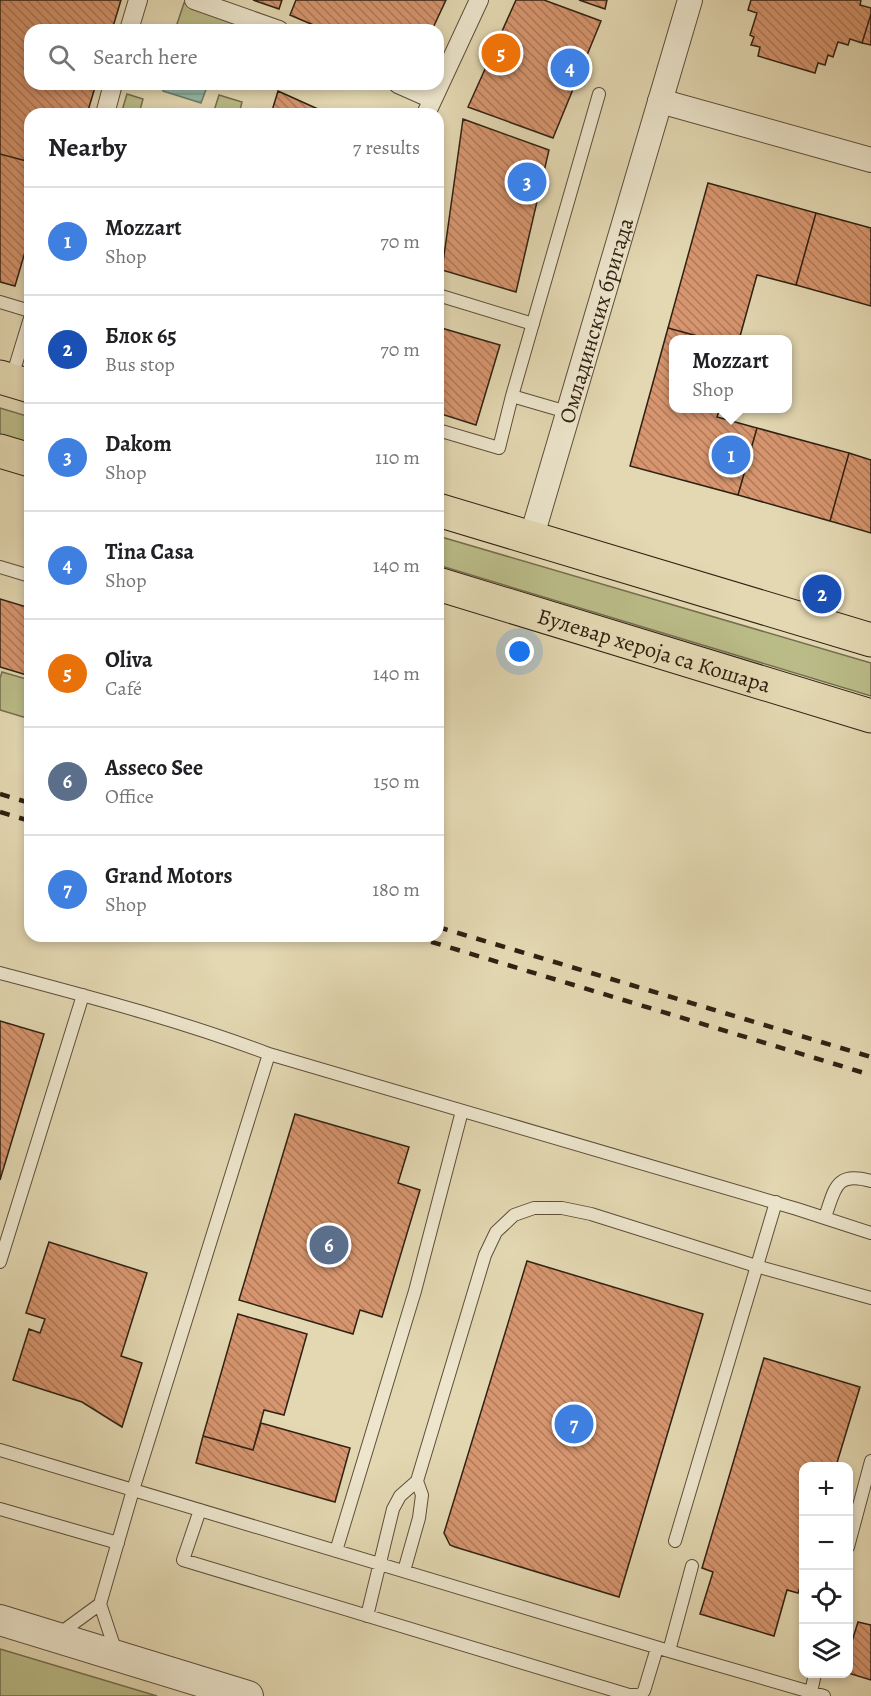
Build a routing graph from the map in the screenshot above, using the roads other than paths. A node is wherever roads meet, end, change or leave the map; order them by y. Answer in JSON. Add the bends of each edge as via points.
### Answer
{"nodes":[{"id":1,"x":138,"y":0,"type":"edge"},
{"id":2,"x":194,"y":0,"type":"edge"},
{"id":3,"x":480,"y":0,"type":"edge"},
{"id":4,"x":690,"y":0,"type":"edge"},
{"id":5,"x":131,"y":24,"type":"edge"},
{"id":6,"x":262,"y":24,"type":"edge"},
{"id":7,"x":444,"y":76,"type":"edge"},
{"id":8,"x":112,"y":90,"type":"edge"},
{"id":9,"x":406,"y":90,"type":"edge"},
{"id":10,"x":437,"y":90,"type":"edge"},
{"id":11,"x":599,"y":94,"type":"dead end"},
{"id":12,"x":660,"y":101,"type":"junction"},
{"id":13,"x":429,"y":107,"type":"edge"},
{"id":14,"x":107,"y":108,"type":"edge"},
{"id":15,"x":871,"y":160,"type":"edge"},
{"id":16,"x":444,"y":297,"type":"edge"},
{"id":17,"x":0,"y":302,"type":"edge"},
{"id":18,"x":24,"y":309,"type":"edge"},
{"id":19,"x":533,"y":324,"type":"junction"},
{"id":20,"x":24,"y":342,"type":"edge"},
{"id":21,"x":14,"y":381,"type":"edge"},
{"id":22,"x":512,"y":396,"type":"junction"},
{"id":23,"x":567,"y":412,"type":"junction"},
{"id":24,"x":444,"y":432,"type":"edge"},
{"id":25,"x":444,"y":512,"type":"edge"},
{"id":26,"x":531,"y":539,"type":"junction"},
{"id":27,"x":0,"y":567,"type":"edge"},
{"id":28,"x":24,"y":574,"type":"edge"},
{"id":29,"x":444,"y":586,"type":"edge"},
{"id":30,"x":871,"y":640,"type":"edge"},
{"id":31,"x":871,"y":716,"type":"edge"},
{"id":32,"x":0,"y":973,"type":"edge"},
{"id":33,"x":83,"y":995,"type":"junction"},
{"id":34,"x":269,"y":1054,"type":"junction"},
{"id":35,"x":462,"y":1111,"type":"junction"},
{"id":36,"x":871,"y":1181,"type":"edge"},
{"id":37,"x":776,"y":1202,"type":"junction"},
{"id":38,"x":825,"y":1217,"type":"junction"},
{"id":39,"x":871,"y":1233,"type":"edge"},
{"id":40,"x":0,"y":1262,"type":"edge"},
{"id":41,"x":756,"y":1266,"type":"junction"},
{"id":42,"x":871,"y":1298,"type":"edge"},
{"id":43,"x":0,"y":1450,"type":"edge"},
{"id":44,"x":871,"y":1461,"type":"edge"},
{"id":45,"x":417,"y":1481,"type":"junction"},
{"id":46,"x":133,"y":1490,"type":"junction"},
{"id":47,"x":0,"y":1509,"type":"edge"},
{"id":48,"x":200,"y":1510,"type":"junction"},
{"id":49,"x":853,"y":1531,"type":"edge"},
{"id":50,"x":675,"y":1541,"type":"dead end"},
{"id":51,"x":118,"y":1544,"type":"junction"},
{"id":52,"x":336,"y":1551,"type":"junction"},
{"id":53,"x":379,"y":1564,"type":"junction"},
{"id":54,"x":692,"y":1566,"type":"dead end"},
{"id":55,"x":404,"y":1571,"type":"junction"},
{"id":56,"x":100,"y":1604,"type":"junction"},
{"id":57,"x":367,"y":1616,"type":"junction"},
{"id":58,"x":0,"y":1620,"type":"edge"},
{"id":59,"x":56,"y":1637,"type":"junction"},
{"id":60,"x":663,"y":1649,"type":"junction"},
{"id":61,"x":118,"y":1656,"type":"junction"},
{"id":62,"x":815,"y":1678,"type":"edge"},
{"id":63,"x":811,"y":1692,"type":"junction"},
{"id":64,"x":248,"y":1696,"type":"edge"},
{"id":65,"x":824,"y":1696,"type":"edge"}],
"edges":[{"from":1,"to":5,"type":"street"},
{"from":2,"to":6,"type":"street"},
{"from":3,"to":7,"type":"street"},
{"from":4,"to":12,"type":"street","name":"Омладинских бригада"},
{"from":8,"to":14,"type":"street"},
{"from":9,"to":13,"type":"street"},
{"from":10,"to":13,"type":"street"},
{"from":11,"to":19,"type":"lane"},
{"from":12,"to":15,"type":"street"},
{"from":12,"to":23,"type":"street","name":"Омладинских бригада"},
{"from":16,"to":19,"type":"lane"},
{"from":17,"to":18,"type":"lane"},
{"from":19,"to":22,"type":"lane"},
{"from":20,"to":21,"type":"lane"},
{"from":22,"to":23,"type":"lane"},
{"from":22,"to":24,"type":"lane","via":[[499,447]]},
{"from":23,"to":26,"type":"street","name":"Омладинских бригада"},
{"from":25,"to":26,"type":"main road"},
{"from":26,"to":30,"type":"main road"},
{"from":27,"to":28,"type":"lane"},
{"from":29,"to":31,"type":"main road","name":"Булевар хероја са Кошара"},
{"from":32,"to":33,"type":"lane"},
{"from":33,"to":34,"type":"lane"},
{"from":33,"to":40,"type":"lane"},
{"from":34,"to":35,"type":"lane"},
{"from":34,"to":46,"type":"lane"},
{"from":35,"to":37,"type":"lane"},
{"from":35,"to":52,"type":"lane","via":[[415,1291]]},
{"from":36,"to":38,"type":"lane","via":[[856,1177],[837,1184]]},
{"from":37,"to":38,"type":"lane"},
{"from":37,"to":41,"type":"lane"},
{"from":38,"to":39,"type":"lane"},
{"from":41,"to":42,"type":"lane"},
{"from":41,"to":45,"type":"lane","via":[[591,1214],[534,1208],[514,1215],[496,1232],[485,1255]]},
{"from":41,"to":50,"type":"lane"},
{"from":43,"to":46,"type":"lane"},
{"from":44,"to":49,"type":"lane"},
{"from":45,"to":53,"type":"lane","via":[[400,1496],[393,1509]]},
{"from":45,"to":55,"type":"lane","via":[[422,1495],[419,1518]]},
{"from":46,"to":48,"type":"lane"},
{"from":46,"to":51,"type":"lane"},
{"from":47,"to":51,"type":"lane"},
{"from":48,"to":52,"type":"lane"},
{"from":48,"to":57,"type":"lane","via":[[183,1560]]},
{"from":51,"to":56,"type":"lane"},
{"from":52,"to":53,"type":"lane"},
{"from":53,"to":55,"type":"lane"},
{"from":53,"to":57,"type":"lane"},
{"from":54,"to":60,"type":"lane"},
{"from":55,"to":60,"type":"lane"},
{"from":56,"to":59,"type":"lane"},
{"from":56,"to":61,"type":"lane"},
{"from":57,"to":60,"type":"lane","via":[[629,1695],[644,1691]]},
{"from":58,"to":59,"type":"street"},
{"from":59,"to":61,"type":"street"},
{"from":60,"to":63,"type":"lane"},
{"from":61,"to":64,"type":"street"},
{"from":62,"to":63,"type":"lane"},
{"from":63,"to":65,"type":"lane"}]}
